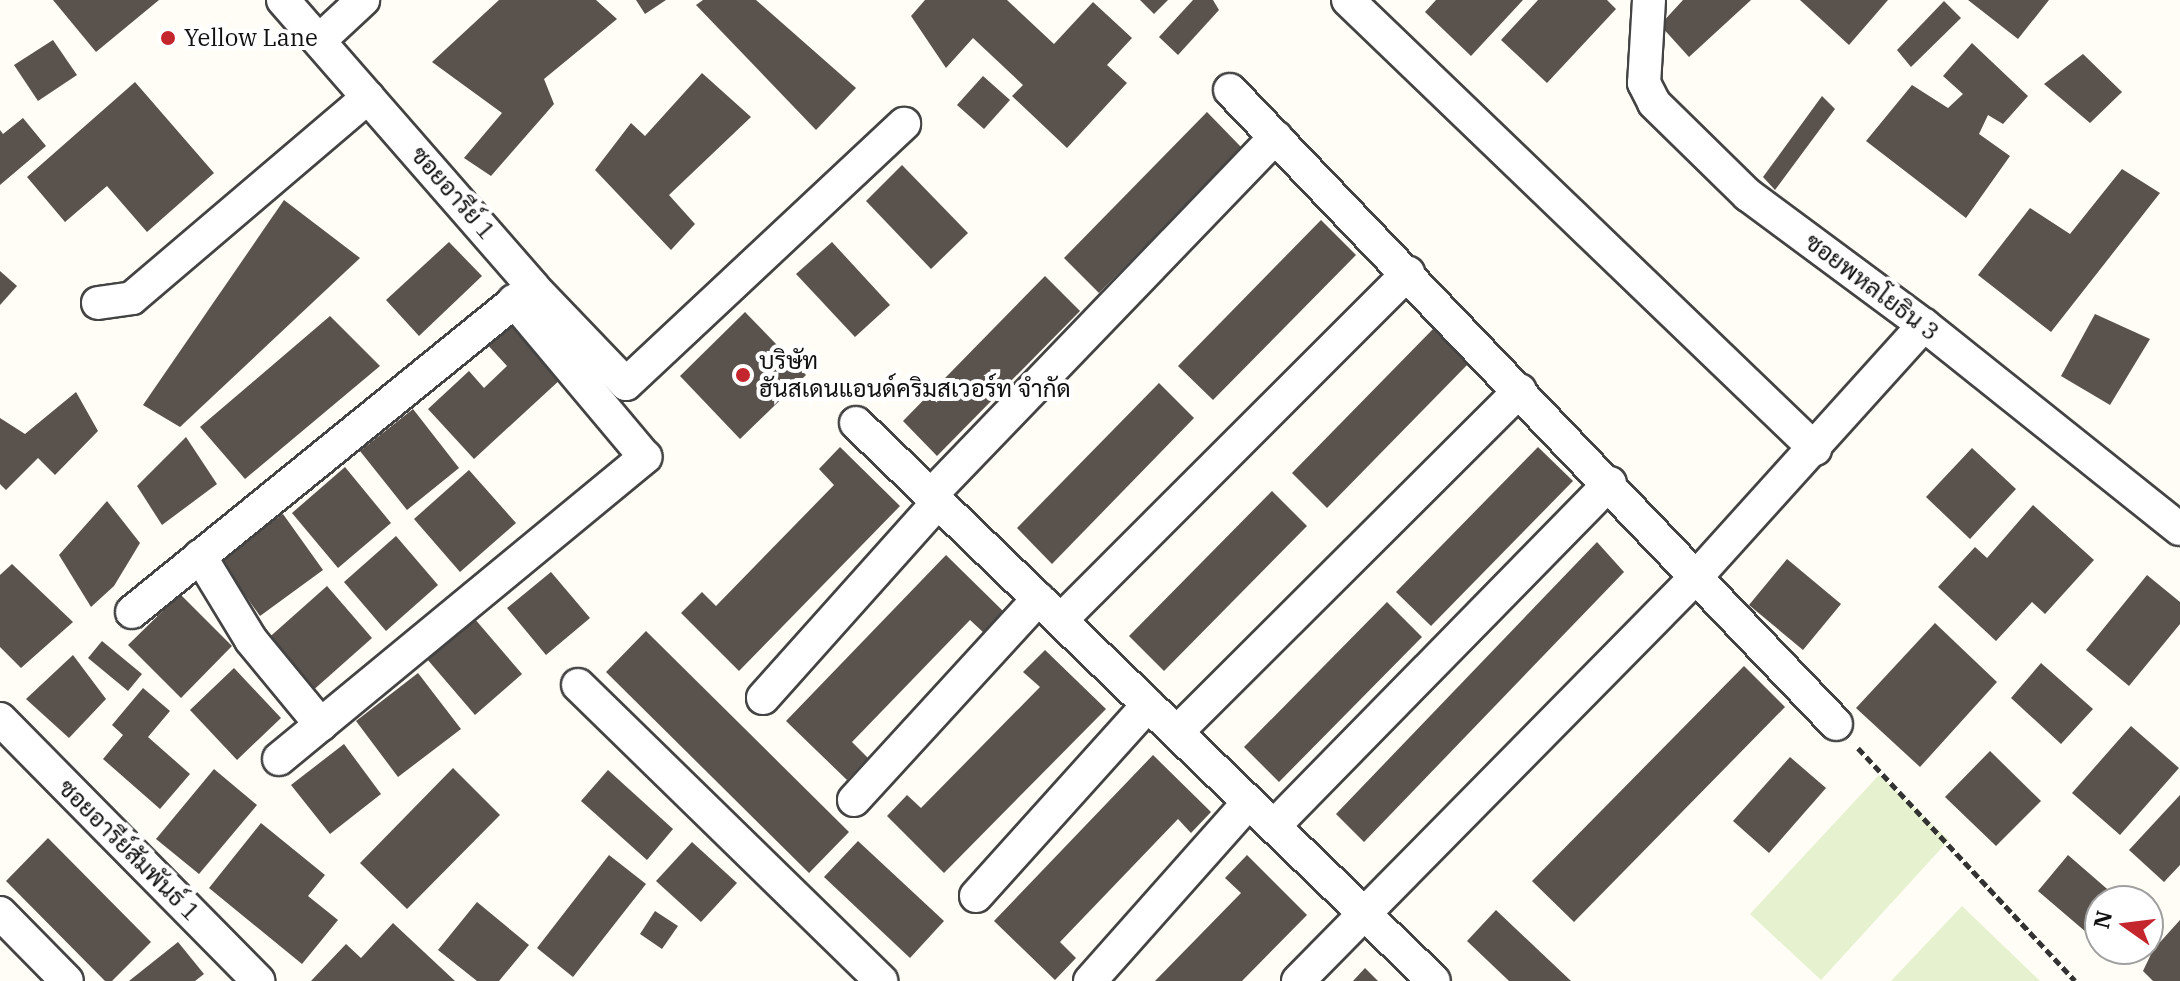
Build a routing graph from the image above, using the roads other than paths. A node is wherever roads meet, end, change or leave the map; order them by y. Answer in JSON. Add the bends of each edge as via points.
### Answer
{"nodes":[{"id":1,"x":283,"y":0,"type":"edge"},
{"id":2,"x":363,"y":0,"type":"edge"},
{"id":3,"x":1348,"y":0,"type":"edge"},
{"id":4,"x":1649,"y":0,"type":"edge"},
{"id":5,"x":320,"y":40,"type":"junction"},
{"id":6,"x":1230,"y":90,"type":"dead end"},
{"id":7,"x":368,"y":97,"type":"junction"},
{"id":8,"x":904,"y":124,"type":"dead end"},
{"id":9,"x":1276,"y":137,"type":"junction"},
{"id":10,"x":1408,"y":273,"type":"junction"},
{"id":11,"x":524,"y":294,"type":"junction"},
{"id":12,"x":98,"y":303,"type":"dead end"},
{"id":13,"x":1924,"y":325,"type":"junction"},
{"id":14,"x":560,"y":334,"type":"junction"},
{"id":15,"x":1520,"y":390,"type":"junction"},
{"id":16,"x":856,"y":423,"type":"dead end"},
{"id":17,"x":1815,"y":449,"type":"junction"},
{"id":18,"x":1610,"y":483,"type":"junction"},
{"id":19,"x":935,"y":499,"type":"junction"},
{"id":20,"x":2180,"y":529,"type":"edge"},
{"id":21,"x":200,"y":556,"type":"junction"},
{"id":22,"x":1698,"y":575,"type":"junction"},
{"id":23,"x":1049,"y":610,"type":"junction"},
{"id":24,"x":132,"y":612,"type":"dead end"},
{"id":25,"x":578,"y":685,"type":"dead end"},
{"id":26,"x":763,"y":698,"type":"dead end"},
{"id":27,"x":1148,"y":705,"type":"junction"},
{"id":28,"x":0,"y":719,"type":"edge"},
{"id":29,"x":1836,"y":724,"type":"road end"},
{"id":30,"x":321,"y":725,"type":"junction"},
{"id":31,"x":1177,"y":732,"type":"junction"},
{"id":32,"x":279,"y":759,"type":"dead end"},
{"id":33,"x":854,"y":800,"type":"dead end"},
{"id":34,"x":1249,"y":802,"type":"junction"},
{"id":35,"x":1274,"y":826,"type":"junction"},
{"id":36,"x":976,"y":896,"type":"dead end"},
{"id":37,"x":0,"y":913,"type":"edge"},
{"id":38,"x":1364,"y":913,"type":"junction"},
{"id":39,"x":67,"y":981,"type":"edge"},
{"id":40,"x":258,"y":981,"type":"edge"},
{"id":41,"x":881,"y":981,"type":"edge"},
{"id":42,"x":1090,"y":981,"type":"edge"},
{"id":43,"x":1298,"y":981,"type":"edge"},
{"id":44,"x":1434,"y":981,"type":"edge"}],
"edges":[{"from":1,"to":5,"type":"street","name":"ซอยอารีย์ 1"},
{"from":2,"to":5,"type":"street"},
{"from":3,"to":17,"type":"street"},
{"from":4,"to":13,"type":"street","name":"ซอยพหลโยธิน 3","via":[[1644,83],[1654,103],[1748,195]]},
{"from":5,"to":7,"type":"street","name":"ซอยอารีย์ 1"},
{"from":6,"to":9,"type":"street"},
{"from":7,"to":11,"type":"street","name":"ซอยอารีย์ 1"},
{"from":7,"to":12,"type":"street","via":[[132,298]]},
{"from":8,"to":14,"type":"street","name":"ซอยอารีย์ 1","via":[[626,384]]},
{"from":9,"to":10,"type":"street"},
{"from":9,"to":19,"type":"street"},
{"from":10,"to":15,"type":"street"},
{"from":10,"to":23,"type":"street"},
{"from":11,"to":14,"type":"street","name":"ซอยอารีย์ 1"},
{"from":11,"to":21,"type":"street"},
{"from":13,"to":17,"type":"street"},
{"from":13,"to":20,"type":"street","name":"ซอยพหลโยธิน 3"},
{"from":14,"to":30,"type":"street","via":[[645,457]]},
{"from":15,"to":18,"type":"street"},
{"from":15,"to":31,"type":"street"},
{"from":16,"to":19,"type":"street"},
{"from":17,"to":22,"type":"street"},
{"from":18,"to":22,"type":"street"},
{"from":18,"to":35,"type":"street"},
{"from":19,"to":23,"type":"street"},
{"from":19,"to":26,"type":"street"},
{"from":21,"to":24,"type":"street"},
{"from":21,"to":30,"type":"street","via":[[251,640]]},
{"from":22,"to":29,"type":"street"},
{"from":22,"to":38,"type":"street"},
{"from":23,"to":27,"type":"street"},
{"from":23,"to":33,"type":"street"},
{"from":25,"to":41,"type":"street"},
{"from":27,"to":31,"type":"street"},
{"from":27,"to":36,"type":"street"},
{"from":28,"to":40,"type":"street","name":"ซอยอารีย์สัมพันธ์ 1"},
{"from":30,"to":32,"type":"street"},
{"from":31,"to":34,"type":"street"},
{"from":34,"to":35,"type":"street"},
{"from":34,"to":42,"type":"street"},
{"from":35,"to":38,"type":"street"},
{"from":37,"to":39,"type":"street"},
{"from":38,"to":43,"type":"street"},
{"from":38,"to":44,"type":"street"}]}
